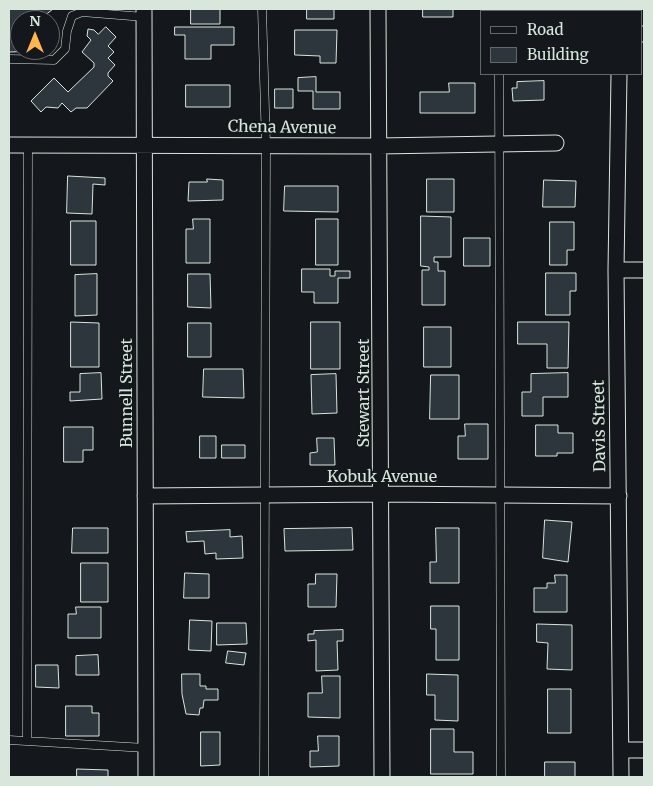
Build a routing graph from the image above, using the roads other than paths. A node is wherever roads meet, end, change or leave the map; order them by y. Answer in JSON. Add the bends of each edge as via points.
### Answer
{"nodes":[{"id":1,"x":262,"y":9,"type":"edge"},
{"id":2,"x":378,"y":9,"type":"edge"},
{"id":3,"x":144,"y":13,"type":"edge"},
{"id":4,"x":9,"y":59,"type":"edge"},
{"id":5,"x":499,"y":75,"type":"edge"},
{"id":6,"x":619,"y":75,"type":"edge"},
{"id":7,"x":556,"y":143,"type":"dead end"},
{"id":8,"x":9,"y":144,"type":"edge"},
{"id":9,"x":28,"y":144,"type":"junction"},
{"id":10,"x":143,"y":144,"type":"junction"},
{"id":11,"x":500,"y":144,"type":"junction"},
{"id":12,"x":266,"y":145,"type":"junction"},
{"id":13,"x":379,"y":146,"type":"junction"},
{"id":14,"x":616,"y":270,"type":"junction"},
{"id":15,"x":644,"y":270,"type":"edge"},
{"id":16,"x":382,"y":494,"type":"junction"},
{"id":17,"x":264,"y":495,"type":"junction"},
{"id":18,"x":501,"y":495,"type":"junction"},
{"id":19,"x":145,"y":496,"type":"junction"},
{"id":20,"x":618,"y":496,"type":"junction"},
{"id":21,"x":9,"y":740,"type":"edge"},
{"id":22,"x":27,"y":741,"type":"junction"},
{"id":23,"x":146,"y":748,"type":"junction"},
{"id":24,"x":621,"y":750,"type":"junction"},
{"id":25,"x":644,"y":750,"type":"edge"},
{"id":26,"x":146,"y":777,"type":"edge"},
{"id":27,"x":264,"y":777,"type":"edge"},
{"id":28,"x":382,"y":777,"type":"edge"},
{"id":29,"x":501,"y":777,"type":"edge"},
{"id":30,"x":621,"y":777,"type":"edge"}],
"edges":[{"from":1,"to":12,"type":"lane"},
{"from":2,"to":13,"type":"street","name":"Stewart Street"},
{"from":3,"to":4,"type":"lane","via":[[82,12],[72,16],[65,49],[54,60]]},
{"from":3,"to":10,"type":"street","name":"Bunnell Street"},
{"from":5,"to":11,"type":"lane"},
{"from":6,"to":14,"type":"street","name":"Davis Street"},
{"from":7,"to":11,"type":"street","name":"Chena Avenue"},
{"from":8,"to":9,"type":"street","name":"Chena Avenue"},
{"from":9,"to":10,"type":"street","name":"Chena Avenue"},
{"from":9,"to":22,"type":"lane"},
{"from":10,"to":12,"type":"street","name":"Chena Avenue"},
{"from":10,"to":19,"type":"street","name":"Bunnell Street"},
{"from":11,"to":13,"type":"street","name":"Chena Avenue"},
{"from":11,"to":18,"type":"lane"},
{"from":12,"to":13,"type":"street","name":"Chena Avenue"},
{"from":12,"to":17,"type":"lane"},
{"from":13,"to":16,"type":"street","name":"Stewart Street"},
{"from":14,"to":15,"type":"street"},
{"from":14,"to":20,"type":"street","name":"Davis Street"},
{"from":16,"to":17,"type":"street","name":"Kobuk Avenue"},
{"from":16,"to":18,"type":"street","name":"Kobuk Avenue"},
{"from":16,"to":28,"type":"street","name":"Stewart Street"},
{"from":17,"to":19,"type":"street","name":"Kobuk Avenue"},
{"from":17,"to":27,"type":"lane"},
{"from":18,"to":20,"type":"street","name":"Kobuk Avenue"},
{"from":18,"to":29,"type":"lane"},
{"from":19,"to":23,"type":"street","name":"Bunnell Street"},
{"from":20,"to":24,"type":"street","name":"Davis Street"},
{"from":21,"to":22,"type":"lane"},
{"from":22,"to":23,"type":"lane"},
{"from":23,"to":26,"type":"street","name":"Bunnell Street"},
{"from":24,"to":25,"type":"street"},
{"from":24,"to":30,"type":"street","name":"Davis Street"}]}
